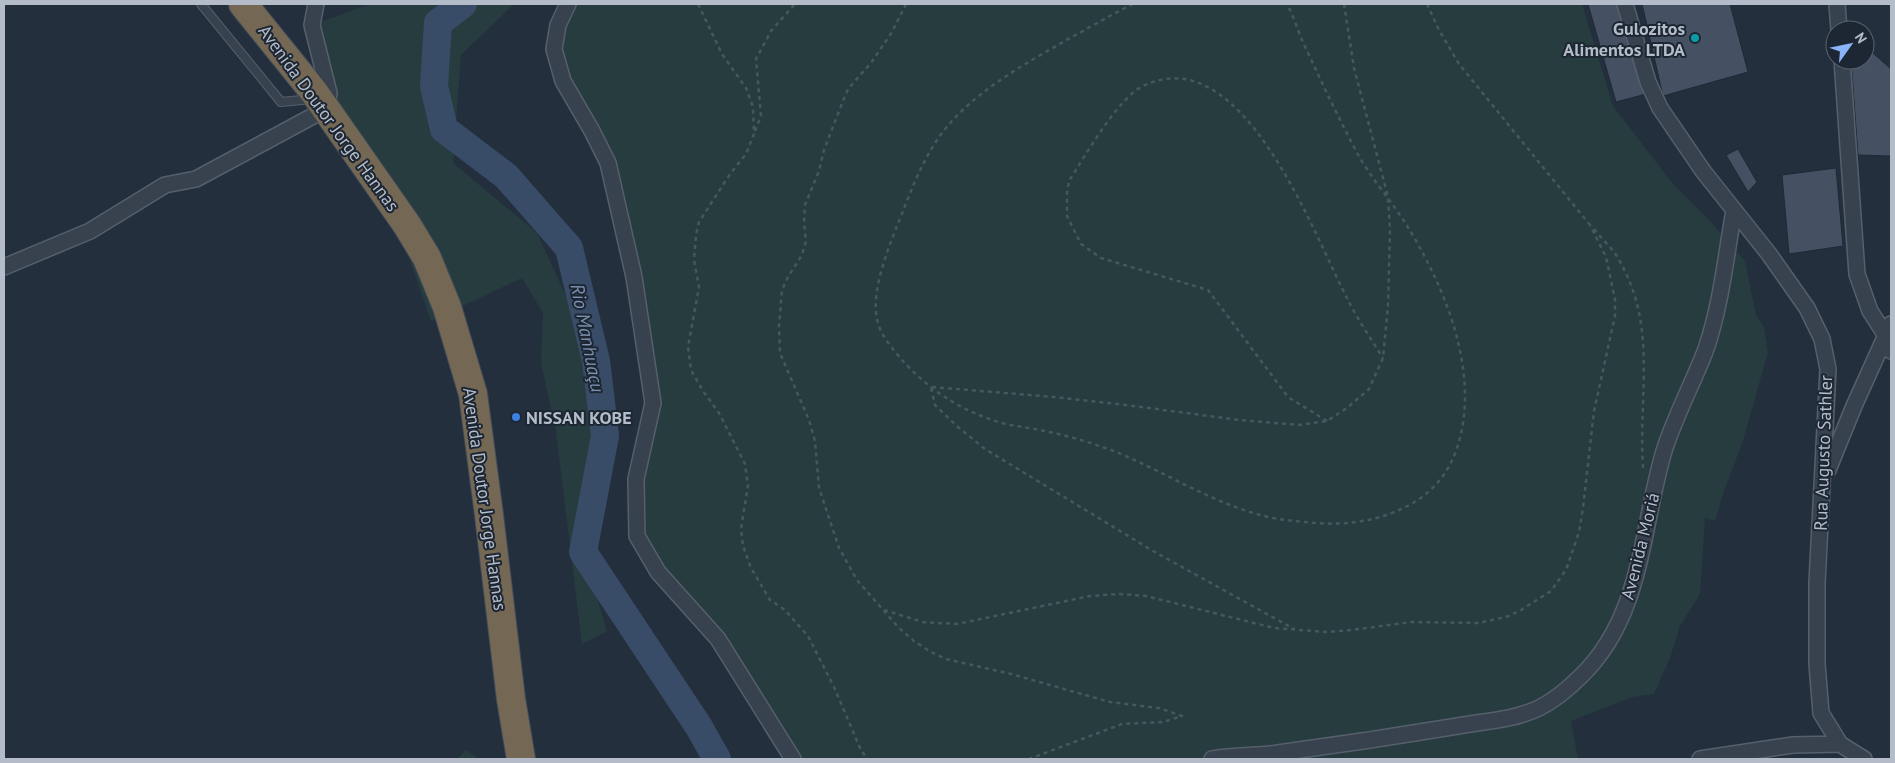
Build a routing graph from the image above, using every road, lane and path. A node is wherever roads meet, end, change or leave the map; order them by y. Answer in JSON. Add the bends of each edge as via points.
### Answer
{"nodes":[{"id":1,"x":201,"y":4,"type":"edge"},
{"id":2,"x":243,"y":4,"type":"edge"},
{"id":3,"x":249,"y":4,"type":"edge"},
{"id":4,"x":316,"y":4,"type":"edge"},
{"id":5,"x":568,"y":4,"type":"edge"},
{"id":6,"x":698,"y":4,"type":"edge"},
{"id":7,"x":795,"y":4,"type":"edge"},
{"id":8,"x":906,"y":4,"type":"edge"},
{"id":9,"x":1133,"y":4,"type":"edge"},
{"id":10,"x":1287,"y":4,"type":"edge"},
{"id":11,"x":1344,"y":4,"type":"edge"},
{"id":12,"x":1427,"y":4,"type":"edge"},
{"id":13,"x":1626,"y":4,"type":"edge"},
{"id":14,"x":1837,"y":4,"type":"edge"},
{"id":15,"x":1838,"y":20,"type":"edge"},
{"id":16,"x":270,"y":36,"type":"junction"},
{"id":17,"x":1843,"y":70,"type":"edge"},
{"id":18,"x":322,"y":104,"type":"junction"},
{"id":19,"x":754,"y":134,"type":"junction"},
{"id":20,"x":1388,"y":197,"type":"junction"},
{"id":21,"x":1734,"y":210,"type":"junction"},
{"id":22,"x":1590,"y":225,"type":"junction"},
{"id":23,"x":4,"y":267,"type":"edge"},
{"id":24,"x":1888,"y":330,"type":"edge"},
{"id":25,"x":1891,"y":351,"type":"edge"},
{"id":26,"x":1383,"y":358,"type":"junction"},
{"id":27,"x":930,"y":387,"type":"junction"},
{"id":28,"x":1327,"y":421,"type":"junction"},
{"id":29,"x":1644,"y":476,"type":"dead end"},
{"id":30,"x":1823,"y":481,"type":"junction"},
{"id":31,"x":883,"y":609,"type":"junction"},
{"id":32,"x":1297,"y":630,"type":"junction"},
{"id":33,"x":1840,"y":744,"type":"junction"},
{"id":34,"x":521,"y":759,"type":"edge"},
{"id":35,"x":793,"y":759,"type":"edge"},
{"id":36,"x":867,"y":759,"type":"edge"},
{"id":37,"x":1029,"y":759,"type":"edge"},
{"id":38,"x":1212,"y":759,"type":"edge"},
{"id":39,"x":1700,"y":759,"type":"edge"},
{"id":40,"x":1864,"y":759,"type":"edge"}],
"edges":[{"from":1,"to":18,"type":"lane","via":[[281,102]]},
{"from":2,"to":16,"type":"highway","name":"Avenida Doutor Jorge Hannas"},
{"from":3,"to":16,"type":"street"},
{"from":4,"to":18,"type":"street","via":[[312,25],[329,92]]},
{"from":5,"to":35,"type":"street","via":[[558,25],[554,48],[564,81],[608,163],[634,277],[653,403],[636,479],[637,536],[658,572],[718,639]]},
{"from":6,"to":19,"type":"path","via":[[722,54],[746,88],[753,107]]},
{"from":7,"to":19,"type":"path","via":[[771,31],[756,59],[761,116]]},
{"from":8,"to":31,"type":"path","via":[[887,40],[848,90],[834,122],[819,171],[804,205],[806,241],[802,255],[782,290],[779,326],[780,354],[809,420],[815,442],[819,488],[839,548],[857,580]]},
{"from":9,"to":27,"type":"path","via":[[1045,53],[975,100],[942,133],[918,171],[883,264],[876,303],[877,321],[888,343]]},
{"from":10,"to":20,"type":"path","via":[[1357,154]]},
{"from":11,"to":20,"type":"path","via":[[1354,68]]},
{"from":12,"to":22,"type":"path","via":[[1459,64]]},
{"from":13,"to":21,"type":"street","name":"Rua Augusto Sathler","via":[[1648,82],[1660,108]]},
{"from":14,"to":15,"type":"street"},
{"from":16,"to":18,"type":"highway","name":"Avenida Doutor Jorge Hannas"},
{"from":17,"to":24,"type":"street","via":[[1857,274],[1870,311]]},
{"from":18,"to":23,"type":"street","via":[[196,179],[165,185],[90,231]]},
{"from":18,"to":34,"type":"highway","name":"Avenida Doutor Jorge Hannas","via":[[407,225],[427,258],[447,307],[473,394]]},
{"from":19,"to":36,"type":"path","via":[[746,154],[699,222],[694,260],[698,287],[688,347],[691,370],[719,413],[745,464],[748,486],[741,529],[751,568],[770,600],[785,610],[808,636]]},
{"from":20,"to":26,"type":"path","via":[[1388,306]]},
{"from":20,"to":27,"type":"path","via":[[1408,227],[1443,295],[1462,356],[1464,404],[1457,449],[1447,471],[1436,487],[1421,499],[1392,514],[1338,524],[1271,518],[1208,495],[1100,446],[977,414]]},
{"from":21,"to":30,"type":"street","name":"Rua Augusto Sathler","via":[[1807,308],[1822,339],[1828,369]]},
{"from":21,"to":38,"type":"street","name":"Avenida Moriá","via":[[1714,319],[1657,476],[1630,598],[1608,643],[1590,667],[1554,700],[1507,718],[1392,738]]},
{"from":22,"to":29,"type":"path","via":[[1616,254],[1639,308],[1644,343]]},
{"from":22,"to":32,"type":"path","via":[[1606,257],[1615,299],[1615,316],[1594,411],[1579,532],[1560,581],[1521,610],[1479,622],[1432,621],[1328,632]]},
{"from":24,"to":25,"type":"street"},
{"from":24,"to":30,"type":"street"},
{"from":26,"to":28,"type":"path","via":[[1369,389]]},
{"from":26,"to":28,"type":"path","via":[[1348,300],[1290,182],[1241,111],[1215,91],[1191,80],[1164,78],[1142,86],[1127,97],[1070,181],[1067,216],[1081,244],[1101,258],[1208,290],[1288,397]]},
{"from":27,"to":28,"type":"path","via":[[1126,405],[1271,423],[1299,425]]},
{"from":27,"to":32,"type":"path","via":[[935,405],[985,449],[1153,551]]},
{"from":30,"to":33,"type":"street","name":"Rua Augusto Sathler","via":[[1817,583],[1817,664],[1821,713]]},
{"from":31,"to":32,"type":"path","via":[[923,622],[957,624],[1090,596],[1120,594],[1146,596],[1274,628]]},
{"from":31,"to":37,"type":"path","via":[[914,641],[946,659],[1110,702],[1159,708],[1182,716],[1163,722],[1122,724]]},
{"from":33,"to":39,"type":"street","via":[[1793,745]]},
{"from":33,"to":40,"type":"street"}]}
